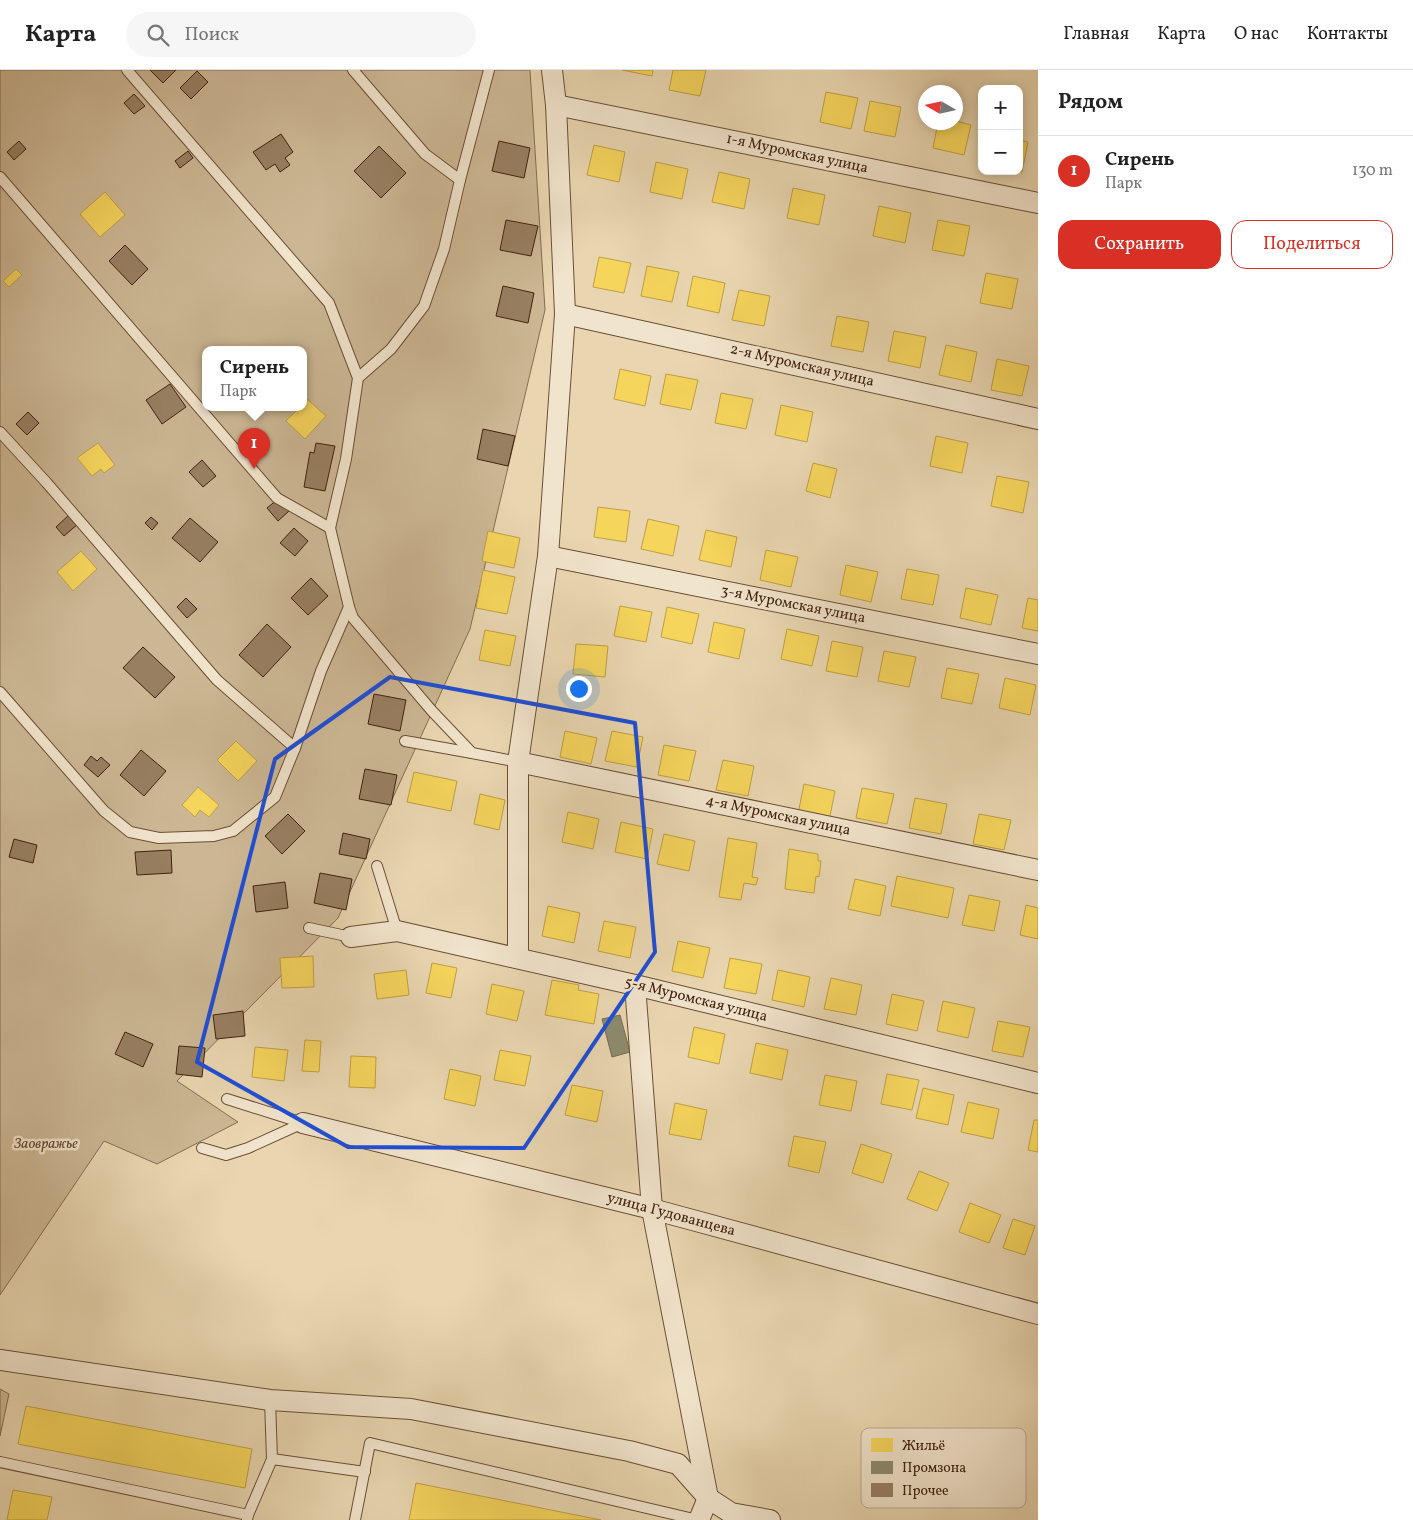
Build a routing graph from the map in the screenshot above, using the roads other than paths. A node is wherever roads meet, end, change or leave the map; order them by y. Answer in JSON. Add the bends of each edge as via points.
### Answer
{"nodes":[{"id":1,"x":127,"y":70,"type":"edge"},
{"id":2,"x":353,"y":70,"type":"edge"},
{"id":3,"x":490,"y":70,"type":"edge"},
{"id":4,"x":552,"y":70,"type":"edge"},
{"id":5,"x":556,"y":105,"type":"junction"},
{"id":6,"x":0,"y":177,"type":"edge"},
{"id":7,"x":460,"y":180,"type":"junction"},
{"id":8,"x":1038,"y":203,"type":"edge"},
{"id":9,"x":565,"y":314,"type":"junction"},
{"id":10,"x":358,"y":378,"type":"junction"},
{"id":11,"x":1038,"y":419,"type":"edge"},
{"id":12,"x":0,"y":432,"type":"edge"},
{"id":13,"x":330,"y":528,"type":"junction"},
{"id":14,"x":548,"y":556,"type":"junction"},
{"id":15,"x":349,"y":607,"type":"junction"},
{"id":16,"x":1038,"y":654,"type":"edge"},
{"id":17,"x":0,"y":692,"type":"edge"},
{"id":18,"x":405,"y":741,"type":"dead end"},
{"id":19,"x":295,"y":748,"type":"junction"},
{"id":20,"x":472,"y":753,"type":"junction"},
{"id":21,"x":518,"y":762,"type":"junction"},
{"id":22,"x":377,"y":866,"type":"dead end"},
{"id":23,"x":1038,"y":870,"type":"edge"},
{"id":24,"x":309,"y":928,"type":"dead end"},
{"id":25,"x":397,"y":931,"type":"junction"},
{"id":26,"x":351,"y":937,"type":"joint"},
{"id":27,"x":518,"y":958,"type":"junction"},
{"id":28,"x":635,"y":985,"type":"junction"},
{"id":29,"x":1038,"y":1083,"type":"edge"},
{"id":30,"x":227,"y":1099,"type":"dead end"},
{"id":31,"x":303,"y":1123,"type":"junction"},
{"id":32,"x":202,"y":1148,"type":"dead end"},
{"id":33,"x":652,"y":1209,"type":"junction"},
{"id":34,"x":1038,"y":1314,"type":"edge"},
{"id":35,"x":0,"y":1360,"type":"edge"},
{"id":36,"x":270,"y":1400,"type":"junction"},
{"id":37,"x":272,"y":1459,"type":"junction"},
{"id":38,"x":0,"y":1462,"type":"edge"},
{"id":39,"x":365,"y":1472,"type":"junction"},
{"id":40,"x":708,"y":1498,"type":"junction"},
{"id":41,"x":247,"y":1517,"type":"edge"},
{"id":42,"x":356,"y":1520,"type":"edge"},
{"id":43,"x":699,"y":1520,"type":"edge"},
{"id":44,"x":770,"y":1520,"type":"edge"}],
"edges":[{"from":1,"to":10,"type":"lane","via":[[329,303]]},
{"from":2,"to":7,"type":"lane","via":[[425,154]]},
{"from":3,"to":7,"type":"lane"},
{"from":4,"to":5,"type":"street"},
{"from":5,"to":8,"type":"street","name":"1-я Муромская улица"},
{"from":5,"to":9,"type":"street"},
{"from":6,"to":13,"type":"lane","via":[[277,498]]},
{"from":7,"to":10,"type":"lane","via":[[444,249],[424,306],[391,348]]},
{"from":9,"to":11,"type":"street","name":"2-я Муромская улица"},
{"from":9,"to":14,"type":"street"},
{"from":10,"to":13,"type":"lane","via":[[346,459]]},
{"from":12,"to":19,"type":"lane","via":[[217,680]]},
{"from":13,"to":15,"type":"lane"},
{"from":14,"to":16,"type":"street","name":"3-я Муромская улица"},
{"from":14,"to":21,"type":"street"},
{"from":15,"to":19,"type":"lane","via":[[321,670]]},
{"from":15,"to":20,"type":"lane","via":[[353,618]]},
{"from":17,"to":19,"type":"lane","via":[[104,812],[130,832],[159,838],[214,836],[233,831],[275,797]]},
{"from":18,"to":20,"type":"lane"},
{"from":20,"to":21,"type":"lane"},
{"from":21,"to":23,"type":"street","name":"4-я Муромская улица"},
{"from":21,"to":27,"type":"street"},
{"from":22,"to":25,"type":"lane"},
{"from":24,"to":26,"type":"lane"},
{"from":25,"to":26,"type":"street","name":"5-я Муромская улица"},
{"from":25,"to":27,"type":"street","name":"5-я Муромская улица"},
{"from":27,"to":28,"type":"street","name":"5-я Муромская улица"},
{"from":28,"to":29,"type":"street","name":"5-я Муромская улица"},
{"from":28,"to":33,"type":"street"},
{"from":30,"to":31,"type":"lane"},
{"from":31,"to":32,"type":"lane","via":[[226,1155]]},
{"from":31,"to":33,"type":"street","name":"улица Гудованцева"},
{"from":33,"to":34,"type":"street","name":"улица Гудованцева"},
{"from":33,"to":40,"type":"street"},
{"from":35,"to":36,"type":"street"},
{"from":36,"to":37,"type":"lane"},
{"from":36,"to":40,"type":"street","via":[[410,1409],[630,1451],[678,1464]]},
{"from":37,"to":39,"type":"lane"},
{"from":37,"to":41,"type":"lane"},
{"from":38,"to":41,"type":"lane"},
{"from":39,"to":42,"type":"lane"},
{"from":39,"to":43,"type":"lane","via":[[370,1443]]},
{"from":40,"to":43,"type":"street"},
{"from":40,"to":44,"type":"street","via":[[731,1513]]}]}
